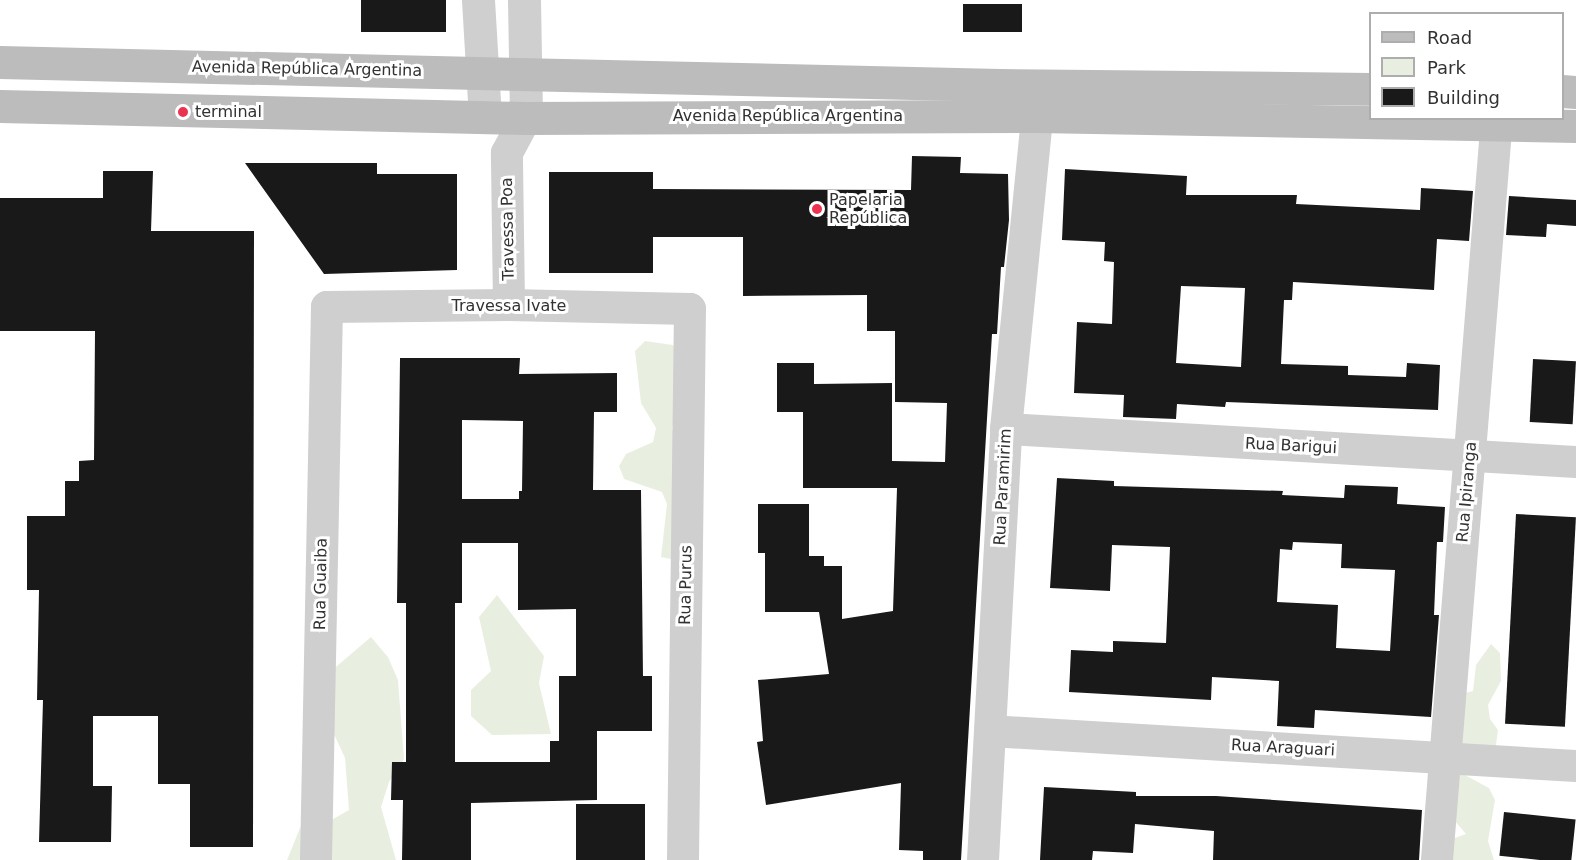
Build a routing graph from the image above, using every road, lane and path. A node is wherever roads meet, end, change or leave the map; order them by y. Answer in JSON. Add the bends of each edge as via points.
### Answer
{"nodes":[{"id":1,"x":478,"y":0,"type":"edge"},
{"id":2,"x":524,"y":0,"type":"edge"},
{"id":3,"x":0,"y":62,"type":"edge"},
{"id":4,"x":527,"y":74,"type":"junction"},
{"id":5,"x":482,"y":75,"type":"junction"},
{"id":6,"x":1369,"y":88,"type":"edge"},
{"id":7,"x":1039,"y":100,"type":"junction"},
{"id":8,"x":0,"y":105,"type":"edge"},
{"id":9,"x":1369,"y":115,"type":"edge"},
{"id":10,"x":485,"y":117,"type":"junction"},
{"id":11,"x":526,"y":118,"type":"junction"},
{"id":12,"x":1475,"y":120,"type":"edge"},
{"id":13,"x":1497,"y":121,"type":"edge"},
{"id":14,"x":1576,"y":126,"type":"edge"},
{"id":15,"x":507,"y":153,"type":"junction"},
{"id":16,"x":509,"y":305,"type":"junction"},
{"id":17,"x":327,"y":307,"type":"joint"},
{"id":18,"x":690,"y":309,"type":"joint"},
{"id":19,"x":1006,"y":429,"type":"junction"},
{"id":20,"x":1470,"y":456,"type":"junction"},
{"id":21,"x":1576,"y":462,"type":"edge"},
{"id":22,"x":990,"y":731,"type":"junction"},
{"id":23,"x":1442,"y":758,"type":"junction"},
{"id":24,"x":1576,"y":766,"type":"edge"},
{"id":25,"x":316,"y":860,"type":"edge"},
{"id":26,"x":682,"y":860,"type":"edge"},
{"id":27,"x":983,"y":860,"type":"edge"},
{"id":28,"x":1437,"y":860,"type":"edge"}],
"edges":[{"from":1,"to":5,"type":"street"},
{"from":2,"to":4,"type":"street"},
{"from":3,"to":5,"type":"main road","name":"Avenida República Argentina"},
{"from":4,"to":5,"type":"main road","name":"Avenida República Argentina"},
{"from":4,"to":7,"type":"main road","name":"Avenida República Argentina"},
{"from":4,"to":11,"type":"street"},
{"from":5,"to":10,"type":"street"},
{"from":6,"to":7,"type":"main road","name":"Avenida República Argentina"},
{"from":7,"to":9,"type":"main road","name":"Avenida República Argentina"},
{"from":7,"to":11,"type":"main road","name":"Avenida República Argentina"},
{"from":7,"to":19,"type":"street","name":"Rua Paramirim"},
{"from":8,"to":10,"type":"main road","name":"Avenida República Argentina"},
{"from":10,"to":11,"type":"main road","name":"Avenida República Argentina"},
{"from":10,"to":15,"type":"street","name":"Travessa Poa"},
{"from":11,"to":15,"type":"street","name":"Travessa Poa"},
{"from":12,"to":13,"type":"main road","name":"Avenida República Argentina"},
{"from":13,"to":14,"type":"main road","name":"Avenida República Argentina"},
{"from":13,"to":20,"type":"street","name":"Rua Ipiranga"},
{"from":15,"to":16,"type":"street","name":"Travessa Poa"},
{"from":16,"to":17,"type":"street","name":"Travessa Ivate"},
{"from":16,"to":18,"type":"street","name":"Travessa Ivate"},
{"from":17,"to":25,"type":"street","name":"Rua Guaiba"},
{"from":18,"to":26,"type":"street","name":"Rua Purus"},
{"from":19,"to":20,"type":"street","name":"Rua Barigui"},
{"from":19,"to":22,"type":"street","name":"Rua Paramirim"},
{"from":20,"to":21,"type":"street","name":"Rua Barigui"},
{"from":20,"to":23,"type":"street","name":"Rua Ipiranga"},
{"from":22,"to":23,"type":"street","name":"Rua Araguari"},
{"from":22,"to":27,"type":"street","name":"Rua Paramirim"},
{"from":23,"to":24,"type":"street","name":"Rua Araguari"},
{"from":23,"to":28,"type":"street","name":"Rua Ipiranga"}]}
